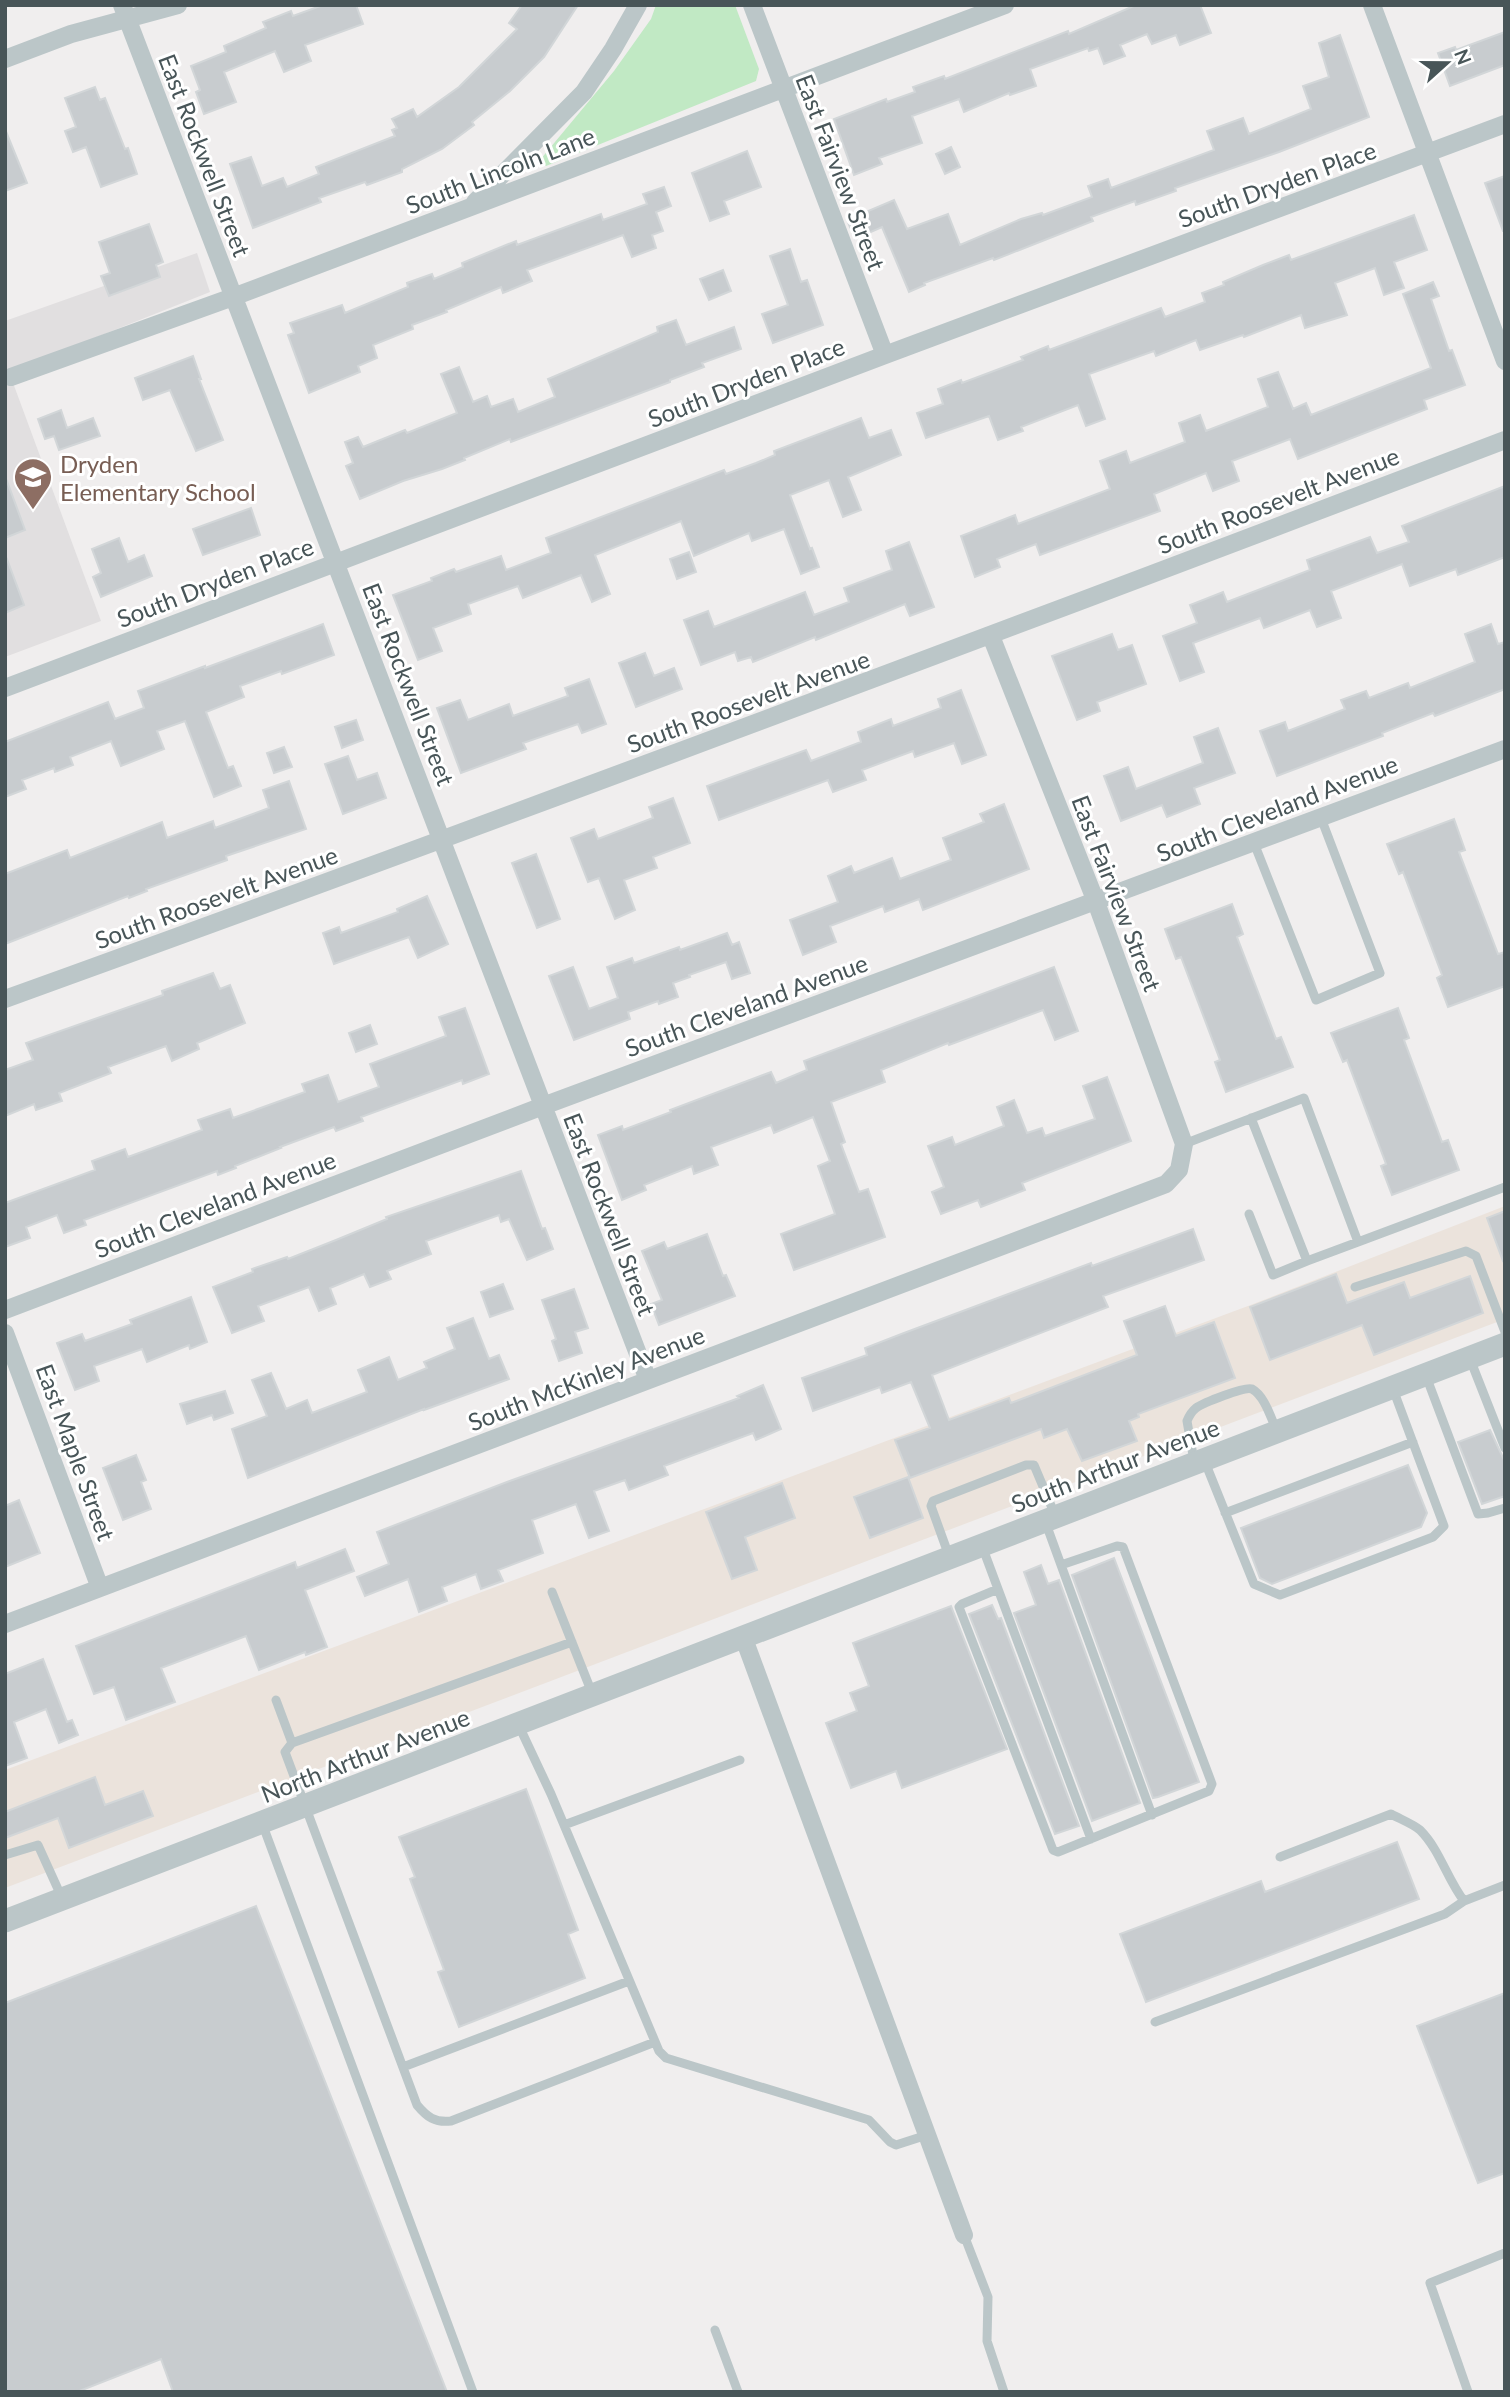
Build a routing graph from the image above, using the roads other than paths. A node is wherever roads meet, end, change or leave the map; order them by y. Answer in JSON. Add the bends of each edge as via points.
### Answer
{"nodes":[{"id":1,"x":178,"y":5,"type":"edge"},
{"id":2,"x":638,"y":5,"type":"edge"},
{"id":3,"x":752,"y":5,"type":"edge"},
{"id":4,"x":1005,"y":5,"type":"edge"},
{"id":5,"x":1372,"y":5,"type":"edge"},
{"id":6,"x":125,"y":13,"type":"edge"},
{"id":7,"x":5,"y":59,"type":"edge"},
{"id":8,"x":783,"y":88,"type":"junction"},
{"id":9,"x":1505,"y":124,"type":"edge"},
{"id":10,"x":1428,"y":154,"type":"junction"},
{"id":11,"x":470,"y":207,"type":"junction"},
{"id":12,"x":233,"y":297,"type":"junction"},
{"id":13,"x":885,"y":355,"type":"junction"},
{"id":14,"x":1505,"y":362,"type":"edge"},
{"id":15,"x":8,"y":378,"type":"edge"},
{"id":16,"x":1505,"y":440,"type":"edge"},
{"id":17,"x":337,"y":562,"type":"junction"},
{"id":18,"x":991,"y":636,"type":"junction"},
{"id":19,"x":5,"y":688,"type":"edge"},
{"id":20,"x":1505,"y":749,"type":"edge"},
{"id":21,"x":1321,"y":818,"type":"junction"},
{"id":22,"x":442,"y":841,"type":"junction"},
{"id":23,"x":1254,"y":843,"type":"junction"},
{"id":24,"x":1096,"y":902,"type":"junction"},
{"id":25,"x":5,"y":999,"type":"edge"},
{"id":26,"x":543,"y":1106,"type":"junction"},
{"id":27,"x":1251,"y":1118,"type":"junction"},
{"id":28,"x":1184,"y":1144,"type":"junction"},
{"id":29,"x":1505,"y":1187,"type":"edge"},
{"id":30,"x":1249,"y":1214,"type":"dead end"},
{"id":31,"x":1358,"y":1242,"type":"junction"},
{"id":32,"x":1307,"y":1261,"type":"junction"},
{"id":33,"x":1354,"y":1287,"type":"dead end"},
{"id":34,"x":5,"y":1310,"type":"edge"},
{"id":35,"x":5,"y":1333,"type":"edge"},
{"id":36,"x":1505,"y":1342,"type":"edge"},
{"id":37,"x":1469,"y":1357,"type":"junction"},
{"id":38,"x":1426,"y":1374,"type":"junction"},
{"id":39,"x":648,"y":1380,"type":"junction"},
{"id":40,"x":1392,"y":1387,"type":"junction"},
{"id":41,"x":1277,"y":1431,"type":"junction"},
{"id":42,"x":1413,"y":1442,"type":"junction"},
{"id":43,"x":1505,"y":1448,"type":"edge"},
{"id":44,"x":1199,"y":1461,"type":"junction"},
{"id":45,"x":1505,"y":1508,"type":"edge"},
{"id":46,"x":1225,"y":1513,"type":"junction"},
{"id":47,"x":1050,"y":1518,"type":"junction"},
{"id":48,"x":981,"y":1545,"type":"junction"},
{"id":49,"x":949,"y":1557,"type":"junction"},
{"id":50,"x":1061,"y":1565,"type":"junction"},
{"id":51,"x":100,"y":1588,"type":"junction"},
{"id":52,"x":998,"y":1590,"type":"junction"},
{"id":53,"x":552,"y":1592,"type":"dead end"},
{"id":54,"x":5,"y":1624,"type":"edge"},
{"id":55,"x":743,"y":1636,"type":"junction"},
{"id":56,"x":572,"y":1642,"type":"junction"},
{"id":57,"x":593,"y":1694,"type":"junction"},
{"id":58,"x":276,"y":1700,"type":"dead end"},
{"id":59,"x":518,"y":1723,"type":"junction"},
{"id":60,"x":292,"y":1743,"type":"junction"},
{"id":61,"x":740,"y":1760,"type":"dead end"},
{"id":62,"x":304,"y":1806,"type":"junction"},
{"id":63,"x":1152,"y":1815,"type":"junction"},
{"id":64,"x":262,"y":1823,"type":"junction"},
{"id":65,"x":564,"y":1825,"type":"junction"},
{"id":66,"x":1091,"y":1839,"type":"junction"},
{"id":67,"x":5,"y":1855,"type":"edge"},
{"id":68,"x":1280,"y":1857,"type":"dead end"},
{"id":69,"x":1505,"y":1885,"type":"edge"},
{"id":70,"x":62,"y":1899,"type":"junction"},
{"id":71,"x":1464,"y":1901,"type":"junction"},
{"id":72,"x":5,"y":1921,"type":"edge"},
{"id":73,"x":629,"y":1980,"type":"junction"},
{"id":74,"x":1155,"y":2022,"type":"dead end"},
{"id":75,"x":655,"y":2042,"type":"junction"},
{"id":76,"x":403,"y":2067,"type":"junction"},
{"id":77,"x":927,"y":2135,"type":"junction"},
{"id":78,"x":964,"y":2235,"type":"joint"},
{"id":79,"x":1505,"y":2253,"type":"edge"},
{"id":80,"x":715,"y":2330,"type":"dead end"},
{"id":81,"x":473,"y":2392,"type":"edge"},
{"id":82,"x":738,"y":2392,"type":"edge"},
{"id":83,"x":1004,"y":2392,"type":"edge"},
{"id":84,"x":1468,"y":2392,"type":"edge"}],
"edges":[{"from":1,"to":6,"type":"street"},
{"from":2,"to":11,"type":"street","via":[[584,92]]},
{"from":3,"to":8,"type":"street","name":"East Fairview Street"},
{"from":4,"to":8,"type":"street","name":"South Lincoln Lane"},
{"from":5,"to":10,"type":"street"},
{"from":6,"to":7,"type":"street"},
{"from":6,"to":12,"type":"street","name":"East Rockwell Street"},
{"from":8,"to":11,"type":"street","name":"South Lincoln Lane"},
{"from":8,"to":13,"type":"street","name":"East Fairview Street"},
{"from":9,"to":10,"type":"street","name":"South Dryden Place"},
{"from":10,"to":13,"type":"street","name":"South Dryden Place"},
{"from":10,"to":14,"type":"street"},
{"from":11,"to":12,"type":"street","name":"South Lincoln Lane"},
{"from":12,"to":15,"type":"street","name":"South Lincoln Lane"},
{"from":12,"to":17,"type":"street","name":"East Rockwell Street"},
{"from":13,"to":17,"type":"street","name":"South Dryden Place"},
{"from":16,"to":18,"type":"street","name":"South Roosevelt Avenue"},
{"from":17,"to":19,"type":"street","name":"South Dryden Place"},
{"from":17,"to":22,"type":"street","name":"East Rockwell Street"},
{"from":18,"to":22,"type":"street","name":"South Roosevelt Avenue"},
{"from":18,"to":24,"type":"street","name":"East Fairview Street"},
{"from":20,"to":21,"type":"street","name":"South Cleveland Avenue"},
{"from":21,"to":23,"type":"street","name":"South Cleveland Avenue"},
{"from":21,"to":23,"type":"lane","via":[[1380,974],[1316,1000]]},
{"from":22,"to":25,"type":"street","name":"South Roosevelt Avenue"},
{"from":22,"to":26,"type":"street","name":"East Rockwell Street"},
{"from":23,"to":24,"type":"street","name":"South Cleveland Avenue"},
{"from":24,"to":26,"type":"street","name":"South Cleveland Avenue"},
{"from":24,"to":28,"type":"street","name":"East Fairview Street"},
{"from":26,"to":34,"type":"street","name":"South Cleveland Avenue"},
{"from":26,"to":39,"type":"street","name":"East Rockwell Street"},
{"from":27,"to":28,"type":"lane"},
{"from":27,"to":31,"type":"lane","via":[[1304,1098]]},
{"from":27,"to":32,"type":"lane"},
{"from":28,"to":39,"type":"street","name":"South McKinley Avenue","via":[[1179,1170],[1166,1184]]},
{"from":29,"to":31,"type":"lane"},
{"from":30,"to":32,"type":"lane","via":[[1273,1275]]},
{"from":31,"to":32,"type":"lane"},
{"from":33,"to":36,"type":"lane","via":[[1470,1252],[1476,1256]]},
{"from":35,"to":51,"type":"street","name":"East Maple Street"},
{"from":36,"to":37,"type":"street","name":"South Arthur Avenue"},
{"from":37,"to":38,"type":"street","name":"South Arthur Avenue"},
{"from":37,"to":43,"type":"lane"},
{"from":38,"to":40,"type":"street","name":"South Arthur Avenue"},
{"from":38,"to":45,"type":"lane","via":[[1478,1514]]},
{"from":39,"to":51,"type":"street","name":"South McKinley Avenue"},
{"from":40,"to":41,"type":"street","name":"South Arthur Avenue"},
{"from":40,"to":42,"type":"lane"},
{"from":41,"to":44,"type":"street","name":"South Arthur Avenue"},
{"from":41,"to":44,"type":"lane","via":[[1254,1390],[1245,1388],[1198,1406],[1187,1422]]},
{"from":42,"to":46,"type":"lane"},
{"from":42,"to":46,"type":"lane","via":[[1444,1526],[1433,1537],[1308,1586],[1280,1595],[1254,1584]]},
{"from":44,"to":46,"type":"lane"},
{"from":44,"to":47,"type":"street","name":"South Arthur Avenue"},
{"from":47,"to":48,"type":"street","name":"South Arthur Avenue"},
{"from":47,"to":49,"type":"lane","via":[[1034,1465],[1026,1465],[933,1501]]},
{"from":47,"to":50,"type":"lane"},
{"from":48,"to":49,"type":"street","name":"South Arthur Avenue"},
{"from":48,"to":52,"type":"lane"},
{"from":49,"to":55,"type":"street","name":"South Arthur Avenue"},
{"from":50,"to":63,"type":"lane"},
{"from":50,"to":63,"type":"lane","via":[[1123,1547],[1212,1784],[1209,1791]]},
{"from":51,"to":54,"type":"street","name":"South McKinley Avenue"},
{"from":52,"to":66,"type":"lane"},
{"from":52,"to":66,"type":"lane","via":[[962,1604],[962,1616],[1053,1850]]},
{"from":53,"to":56,"type":"lane"},
{"from":55,"to":57,"type":"street","name":"North Arthur Avenue"},
{"from":55,"to":77,"type":"street"},
{"from":56,"to":57,"type":"lane"},
{"from":56,"to":60,"type":"lane"},
{"from":57,"to":59,"type":"street","name":"North Arthur Avenue"},
{"from":58,"to":60,"type":"lane"},
{"from":59,"to":62,"type":"street","name":"North Arthur Avenue"},
{"from":59,"to":65,"type":"lane"},
{"from":60,"to":62,"type":"lane","via":[[285,1752]]},
{"from":61,"to":65,"type":"lane"},
{"from":62,"to":64,"type":"street","name":"North Arthur Avenue"},
{"from":62,"to":76,"type":"lane"},
{"from":63,"to":66,"type":"lane"},
{"from":64,"to":70,"type":"street","name":"North Arthur Avenue"},
{"from":64,"to":81,"type":"lane"},
{"from":65,"to":73,"type":"lane"},
{"from":67,"to":70,"type":"lane","via":[[38,1845]]},
{"from":68,"to":71,"type":"lane","via":[[1391,1814],[1419,1830]]},
{"from":69,"to":71,"type":"lane"},
{"from":70,"to":72,"type":"street","name":"North Arthur Avenue"},
{"from":71,"to":74,"type":"lane","via":[[1445,1914]]},
{"from":73,"to":75,"type":"lane"},
{"from":73,"to":76,"type":"lane"},
{"from":75,"to":76,"type":"lane","via":[[452,2121],[427,2117],[417,2105]]},
{"from":75,"to":77,"type":"lane","via":[[666,2058],[869,2120],[897,2145]]},
{"from":77,"to":78,"type":"street"},
{"from":78,"to":83,"type":"lane","via":[[988,2297],[987,2341]]},
{"from":79,"to":84,"type":"lane","via":[[1430,2283]]},
{"from":80,"to":82,"type":"lane"}]}
